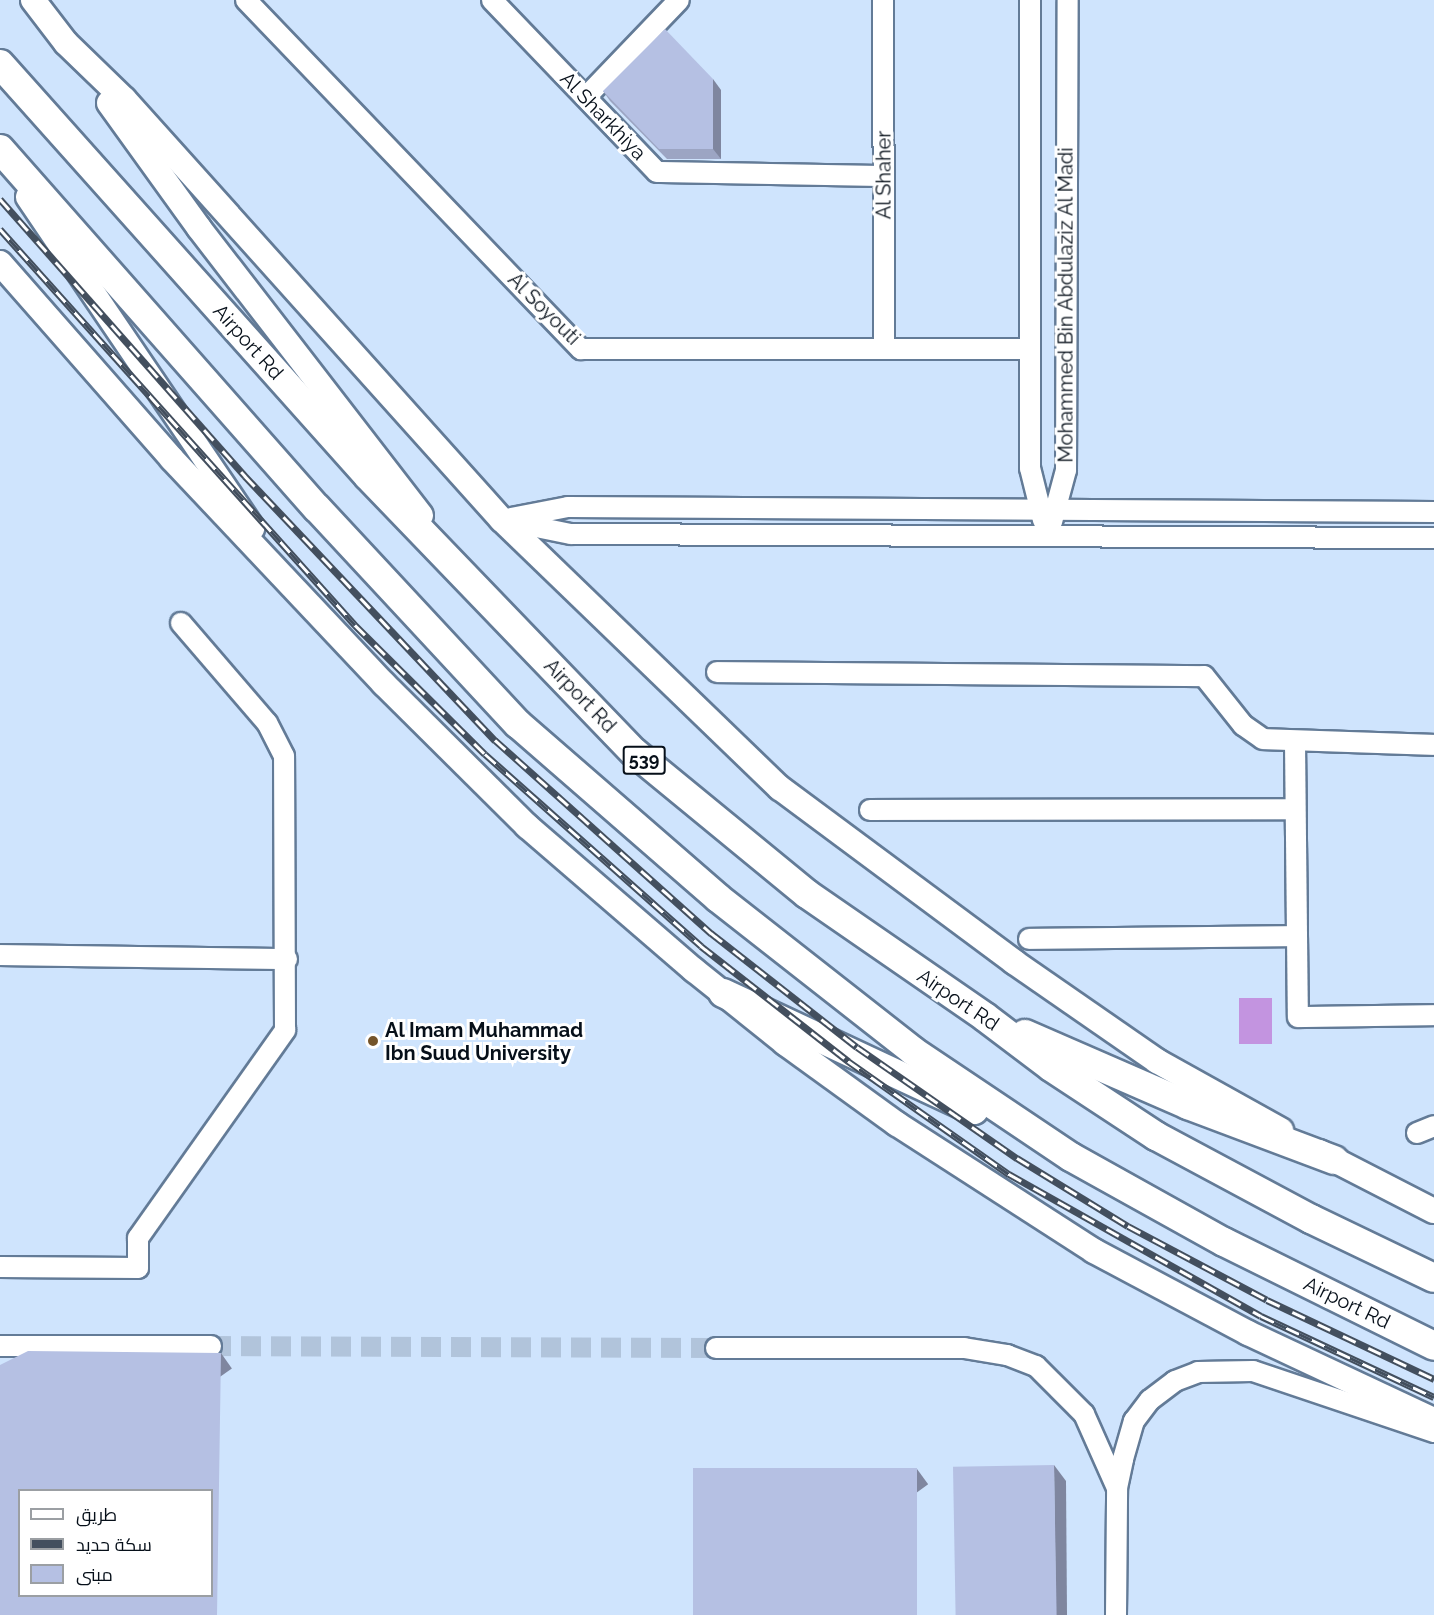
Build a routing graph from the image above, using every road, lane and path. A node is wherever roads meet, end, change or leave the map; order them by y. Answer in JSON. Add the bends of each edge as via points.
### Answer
{"nodes":[{"id":1,"x":33,"y":0,"type":"edge"},
{"id":2,"x":246,"y":0,"type":"edge"},
{"id":3,"x":492,"y":0,"type":"edge"},
{"id":4,"x":679,"y":0,"type":"edge"},
{"id":5,"x":883,"y":0,"type":"edge"},
{"id":6,"x":1030,"y":0,"type":"edge"},
{"id":7,"x":1068,"y":0,"type":"edge"},
{"id":8,"x":66,"y":43,"type":"junction"},
{"id":9,"x":0,"y":64,"type":"edge"},
{"id":10,"x":586,"y":97,"type":"junction"},
{"id":11,"x":0,"y":149,"type":"edge"},
{"id":12,"x":0,"y":159,"type":"edge"},
{"id":13,"x":884,"y":176,"type":"junction"},
{"id":14,"x":0,"y":263,"type":"edge"},
{"id":15,"x":884,"y":349,"type":"junction"},
{"id":16,"x":1028,"y":349,"type":"junction"},
{"id":17,"x":1047,"y":510,"type":"junction"},
{"id":18,"x":1434,"y":512,"type":"edge"},
{"id":19,"x":502,"y":520,"type":"junction"},
{"id":20,"x":1049,"y":536,"type":"junction"},
{"id":21,"x":1434,"y":538,"type":"edge"},
{"id":22,"x":286,"y":580,"type":"junction"},
{"id":23,"x":493,"y":607,"type":"junction"},
{"id":24,"x":182,"y":623,"type":"dead end"},
{"id":25,"x":717,"y":672,"type":"dead end"},
{"id":26,"x":1295,"y":742,"type":"junction"},
{"id":27,"x":1434,"y":745,"type":"edge"},
{"id":28,"x":1293,"y":809,"type":"junction"},
{"id":29,"x":870,"y":810,"type":"dead end"},
{"id":30,"x":1294,"y":936,"type":"junction"},
{"id":31,"x":1029,"y":939,"type":"dead end"},
{"id":32,"x":0,"y":955,"type":"edge"},
{"id":33,"x":287,"y":959,"type":"junction"},
{"id":34,"x":723,"y":993,"type":"junction"},
{"id":35,"x":1434,"y":1015,"type":"edge"},
{"id":36,"x":985,"y":1017,"type":"junction"},
{"id":37,"x":1071,"y":1157,"type":"junction"},
{"id":38,"x":1334,"y":1160,"type":"junction"},
{"id":39,"x":1434,"y":1211,"type":"edge"},
{"id":40,"x":0,"y":1267,"type":"edge"},
{"id":41,"x":1434,"y":1278,"type":"edge"},
{"id":42,"x":0,"y":1346,"type":"edge"},
{"id":43,"x":211,"y":1346,"type":"tunnel mouth"},
{"id":44,"x":1434,"y":1346,"type":"edge"},
{"id":45,"x":716,"y":1348,"type":"tunnel mouth"},
{"id":46,"x":1434,"y":1420,"type":"edge"},
{"id":47,"x":1434,"y":1432,"type":"edge"},
{"id":48,"x":1118,"y":1488,"type":"junction"},
{"id":49,"x":1124,"y":1611,"type":"edge"}],
"edges":[{"from":1,"to":8,"type":"main road"},
{"from":2,"to":15,"type":"street","name":"Al Soyouti","via":[[581,349]]},
{"from":3,"to":10,"type":"street","name":"Al Sharkhiya"},
{"from":4,"to":10,"type":"street"},
{"from":5,"to":13,"type":"street","name":"Al Shaher"},
{"from":6,"to":16,"type":"street","name":"Mohammed Bin Abdulaziz Al Madi"},
{"from":7,"to":17,"type":"street","name":"Mohammed Bin Abdulaziz Al Madi","via":[[1066,470]]},
{"from":8,"to":19,"type":"main road","via":[[124,99]]},
{"from":8,"to":23,"type":"main road","via":[[199,228]]},
{"from":9,"to":23,"type":"highway","name":"Airport Rd","number":"539","via":[[368,476]]},
{"from":10,"to":13,"type":"street","name":"Al Sharkhiya","via":[[657,172]]},
{"from":11,"to":37,"type":"highway","name":"Airport Rd","via":[[317,508],[518,724],[718,898],[885,1029]]},
{"from":12,"to":22,"type":"main road"},
{"from":13,"to":15,"type":"street","name":"Al Shaher"},
{"from":14,"to":22,"type":"main road","via":[[172,459]]},
{"from":15,"to":16,"type":"street","name":"Al Soyouti"},
{"from":16,"to":17,"type":"street","name":"Mohammed Bin Abdulaziz Al Madi","via":[[1030,468]]},
{"from":17,"to":18,"type":"street"},
{"from":17,"to":19,"type":"street","via":[[568,507]]},
{"from":17,"to":20,"type":"street","name":"Mohammed Bin Abdulaziz Al Madi"},
{"from":19,"to":20,"type":"street","via":[[571,534]]},
{"from":19,"to":38,"type":"main road","via":[[780,788],[1014,962],[1157,1061]]},
{"from":20,"to":21,"type":"street"},
{"from":22,"to":34,"type":"main road","via":[[527,826]]},
{"from":23,"to":36,"type":"highway","name":"Airport Rd","number":"539","via":[[644,759],[807,894]]},
{"from":24,"to":33,"type":"street","via":[[267,723],[284,756]]},
{"from":25,"to":26,"type":"street","via":[[1204,676],[1243,725],[1263,739]]},
{"from":26,"to":27,"type":"street"},
{"from":26,"to":28,"type":"street"},
{"from":28,"to":29,"type":"street"},
{"from":28,"to":30,"type":"street"},
{"from":30,"to":31,"type":"street"},
{"from":30,"to":35,"type":"street","via":[[1298,1017]]},
{"from":32,"to":33,"type":"street"},
{"from":33,"to":40,"type":"street","via":[[287,1018],[282,1037],[138,1238],[138,1268]]},
{"from":34,"to":37,"type":"highway","via":[[852,1050]]},
{"from":34,"to":46,"type":"main road","via":[[897,1124],[1094,1251],[1248,1333]]},
{"from":36,"to":38,"type":"highway","via":[[1188,1105]]},
{"from":36,"to":41,"type":"highway","name":"Airport Rd","number":"539","via":[[1051,1067],[1156,1136],[1311,1219]]},
{"from":37,"to":44,"type":"highway","name":"Airport Rd","via":[[1224,1242]]},
{"from":38,"to":39,"type":"main road"},
{"from":42,"to":43,"type":"street"},
{"from":45,"to":48,"type":"street","via":[[964,1348],[1007,1354],[1036,1366],[1084,1414]]},
{"from":47,"to":48,"type":"street","via":[[1253,1371],[1198,1372],[1175,1381],[1150,1400],[1134,1421]]},
{"from":48,"to":49,"type":"street","via":[[1119,1573]]}]}
